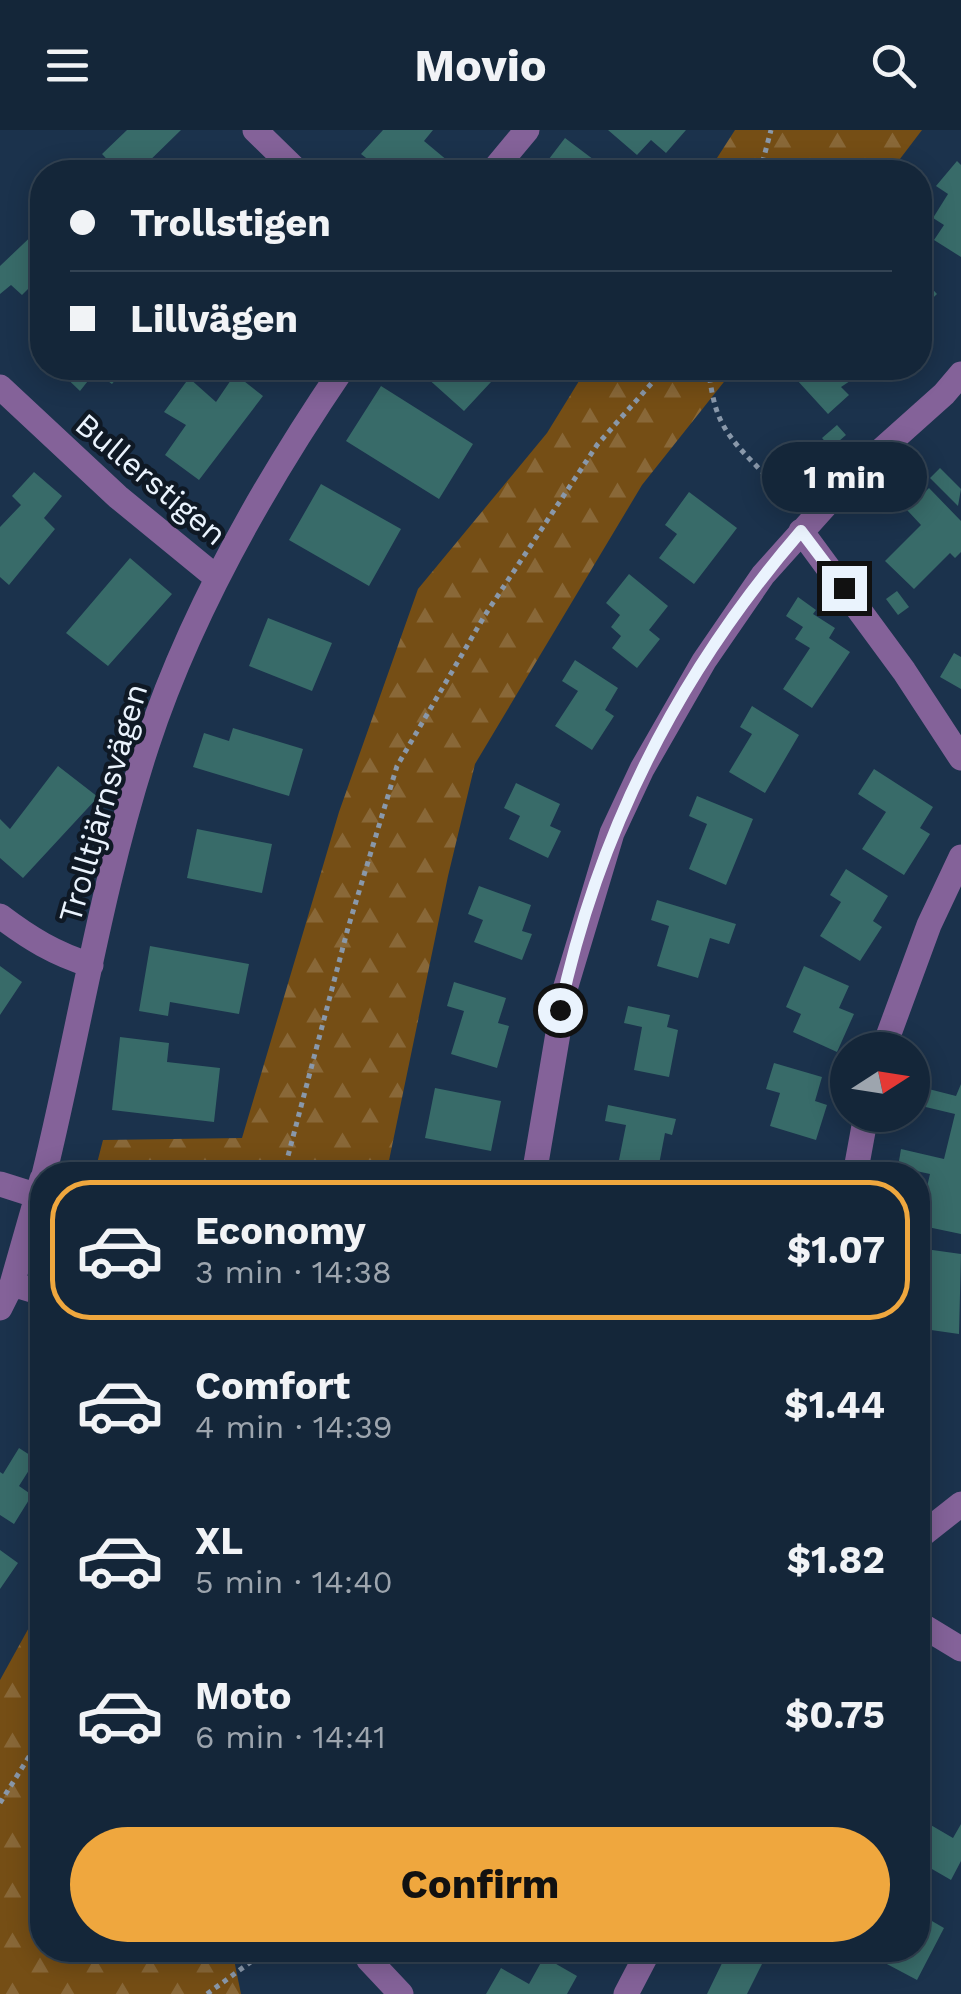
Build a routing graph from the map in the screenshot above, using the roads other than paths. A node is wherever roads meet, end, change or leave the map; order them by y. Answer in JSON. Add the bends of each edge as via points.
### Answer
{"nodes":[{"id":1,"x":255,"y":130,"type":"edge"},
{"id":2,"x":526,"y":130,"type":"edge"},
{"id":3,"x":286,"y":160,"type":"edge"},
{"id":4,"x":502,"y":160,"type":"edge"},
{"id":5,"x":961,"y":374,"type":"edge"},
{"id":6,"x":337,"y":380,"type":"edge"},
{"id":7,"x":0,"y":387,"type":"edge"},
{"id":8,"x":801,"y":531,"type":"junction"},
{"id":9,"x":217,"y":578,"type":"junction"},
{"id":10,"x":961,"y":758,"type":"edge"},
{"id":11,"x":961,"y":857,"type":"edge"},
{"id":12,"x":0,"y":916,"type":"edge"},
{"id":13,"x":91,"y":965,"type":"junction"},
{"id":14,"x":890,"y":1032,"type":"edge"},
{"id":15,"x":863,"y":1132,"type":"edge"},
{"id":16,"x":46,"y":1162,"type":"edge"},
{"id":17,"x":536,"y":1162,"type":"edge"},
{"id":18,"x":857,"y":1162,"type":"edge"},
{"id":19,"x":30,"y":1183,"type":"edge"},
{"id":20,"x":0,"y":1184,"type":"edge"},
{"id":21,"x":30,"y":1221,"type":"edge"},
{"id":22,"x":12,"y":1284,"type":"junction"},
{"id":23,"x":30,"y":1289,"type":"edge"},
{"id":24,"x":0,"y":1308,"type":"edge"},
{"id":25,"x":961,"y":1504,"type":"edge"},
{"id":26,"x":930,"y":1529,"type":"edge"},
{"id":27,"x":930,"y":1630,"type":"edge"},
{"id":28,"x":961,"y":1649,"type":"edge"},
{"id":29,"x":370,"y":1962,"type":"edge"},
{"id":30,"x":643,"y":1962,"type":"edge"},
{"id":31,"x":401,"y":1994,"type":"edge"},
{"id":32,"x":626,"y":1994,"type":"edge"}],
"edges":[{"from":1,"to":3,"type":"street"},
{"from":2,"to":4,"type":"street"},
{"from":5,"to":8,"type":"street"},
{"from":6,"to":9,"type":"street","name":"Trolltjärnsvägen"},
{"from":7,"to":9,"type":"street","name":"Bullerstigen","via":[[118,498]]},
{"from":8,"to":10,"type":"street"},
{"from":8,"to":17,"type":"street","via":[[704,661],[612,833],[566,986]]},
{"from":9,"to":13,"type":"street","name":"Trolltjärnsvägen","via":[[146,748]]},
{"from":11,"to":14,"type":"street"},
{"from":12,"to":13,"type":"street","via":[[61,956]]},
{"from":13,"to":16,"type":"street","name":"Trolltjärnsvägen"},
{"from":15,"to":18,"type":"street"},
{"from":19,"to":20,"type":"street"},
{"from":21,"to":22,"type":"street","name":"Trolltjärnsvägen"},
{"from":22,"to":23,"type":"street"},
{"from":22,"to":24,"type":"street","name":"Trolltjärnsvägen"},
{"from":25,"to":26,"type":"street"},
{"from":27,"to":28,"type":"street"},
{"from":29,"to":31,"type":"street"},
{"from":30,"to":32,"type":"street"}]}
